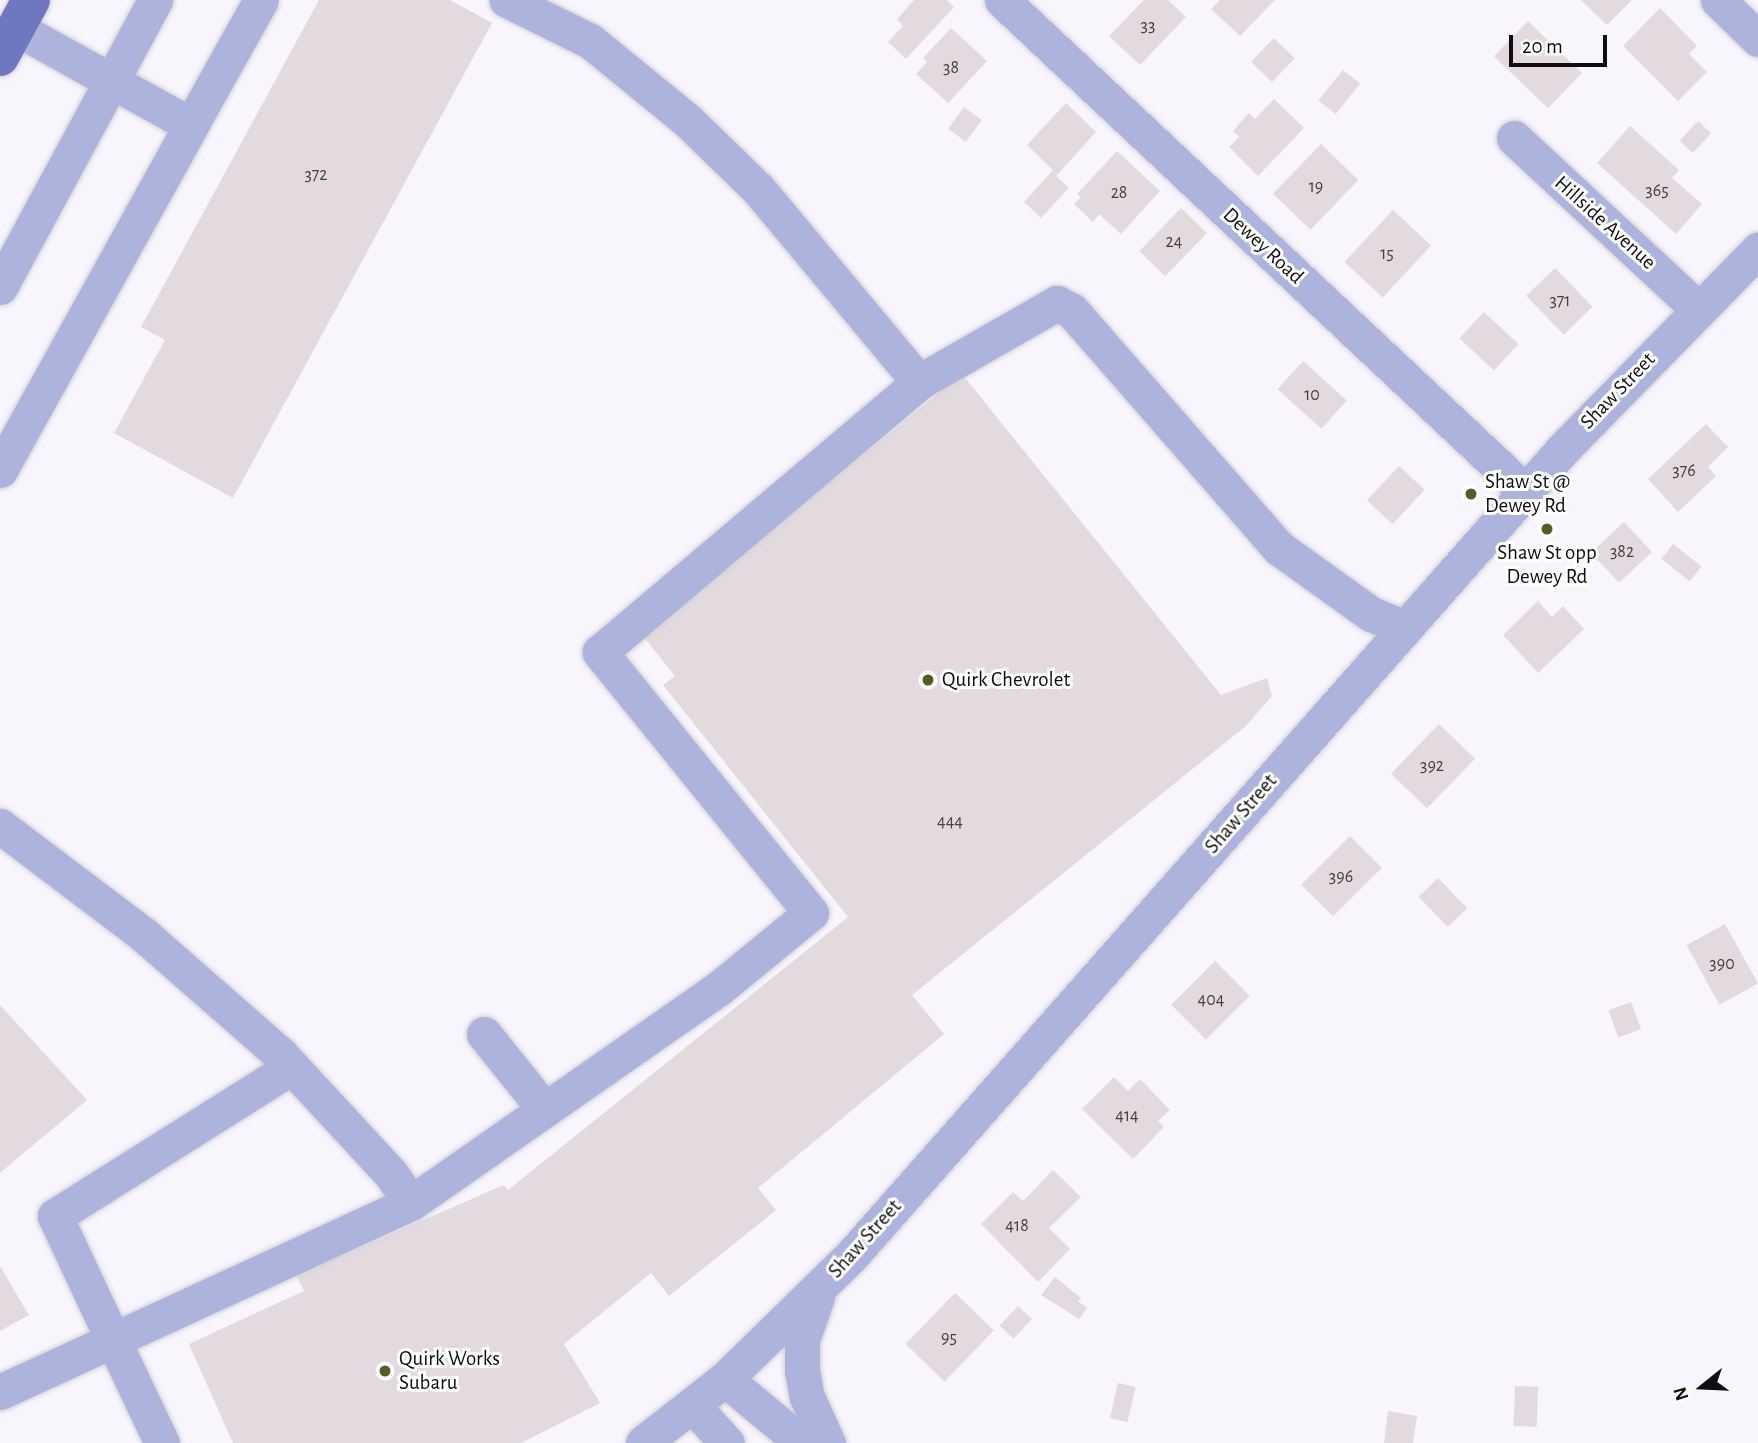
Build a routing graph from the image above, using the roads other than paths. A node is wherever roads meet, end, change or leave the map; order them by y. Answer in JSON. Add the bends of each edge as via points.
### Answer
{"nodes":[{"id":1,"x":155,"y":0,"type":"edge"},
{"id":2,"x":261,"y":0,"type":"edge"},
{"id":3,"x":507,"y":0,"type":"edge"},
{"id":4,"x":1002,"y":0,"type":"edge"},
{"id":5,"x":1718,"y":0,"type":"edge"},
{"id":6,"x":15,"y":28,"type":"edge"},
{"id":7,"x":1758,"y":38,"type":"edge"},
{"id":8,"x":110,"y":80,"type":"junction"},
{"id":9,"x":191,"y":125,"type":"junction"},
{"id":10,"x":1514,"y":138,"type":"dead end"},
{"id":11,"x":1758,"y":250,"type":"edge"},
{"id":12,"x":0,"y":287,"type":"edge"},
{"id":13,"x":1698,"y":308,"type":"junction"},
{"id":14,"x":919,"y":382,"type":"junction"},
{"id":15,"x":0,"y":470,"type":"edge"},
{"id":16,"x":1525,"y":491,"type":"junction"},
{"id":17,"x":1405,"y":628,"type":"junction"},
{"id":18,"x":0,"y":826,"type":"edge"},
{"id":19,"x":484,"y":1034,"type":"dead end"},
{"id":20,"x":292,"y":1067,"type":"junction"},
{"id":21,"x":545,"y":1110,"type":"junction"},
{"id":22,"x":411,"y":1203,"type":"junction"},
{"id":23,"x":824,"y":1283,"type":"junction"},
{"id":24,"x":113,"y":1340,"type":"junction"},
{"id":25,"x":725,"y":1379,"type":"junction"},
{"id":26,"x":0,"y":1392,"type":"edge"},
{"id":27,"x":693,"y":1406,"type":"junction"},
{"id":28,"x":162,"y":1443,"type":"edge"},
{"id":29,"x":643,"y":1443,"type":"edge"},
{"id":30,"x":727,"y":1443,"type":"edge"},
{"id":31,"x":802,"y":1443,"type":"edge"},
{"id":32,"x":828,"y":1443,"type":"edge"}],
"edges":[{"from":1,"to":8,"type":"street"},
{"from":2,"to":9,"type":"street"},
{"from":3,"to":14,"type":"street","via":[[590,41],[687,120],[758,189]]},
{"from":4,"to":16,"type":"street","name":"Dewey Road"},
{"from":5,"to":7,"type":"street"},
{"from":6,"to":8,"type":"street"},
{"from":8,"to":9,"type":"street"},
{"from":8,"to":12,"type":"street"},
{"from":9,"to":15,"type":"street"},
{"from":10,"to":13,"type":"street","name":"Hillside Avenue"},
{"from":11,"to":13,"type":"street","name":"Shaw Street"},
{"from":13,"to":16,"type":"street","name":"Shaw Street"},
{"from":14,"to":17,"type":"street","via":[[1057,303],[1072,311],[1279,548],[1371,614]]},
{"from":14,"to":21,"type":"street","via":[[600,652],[811,913],[718,989]]},
{"from":16,"to":17,"type":"street","name":"Shaw Street"},
{"from":17,"to":23,"type":"street","name":"Shaw Street"},
{"from":18,"to":20,"type":"street","via":[[176,961]]},
{"from":19,"to":21,"type":"street"},
{"from":20,"to":22,"type":"street","via":[[391,1174]]},
{"from":20,"to":24,"type":"street","via":[[55,1216]]},
{"from":21,"to":22,"type":"street"},
{"from":22,"to":24,"type":"street"},
{"from":23,"to":25,"type":"street","name":"Shaw Street"},
{"from":23,"to":32,"type":"street","via":[[806,1323],[801,1354],[807,1397]]},
{"from":24,"to":26,"type":"street"},
{"from":24,"to":28,"type":"street"},
{"from":25,"to":27,"type":"street","name":"Shaw Street"},
{"from":25,"to":31,"type":"street"},
{"from":27,"to":29,"type":"street","name":"Shaw Street"},
{"from":27,"to":30,"type":"street"}]}
